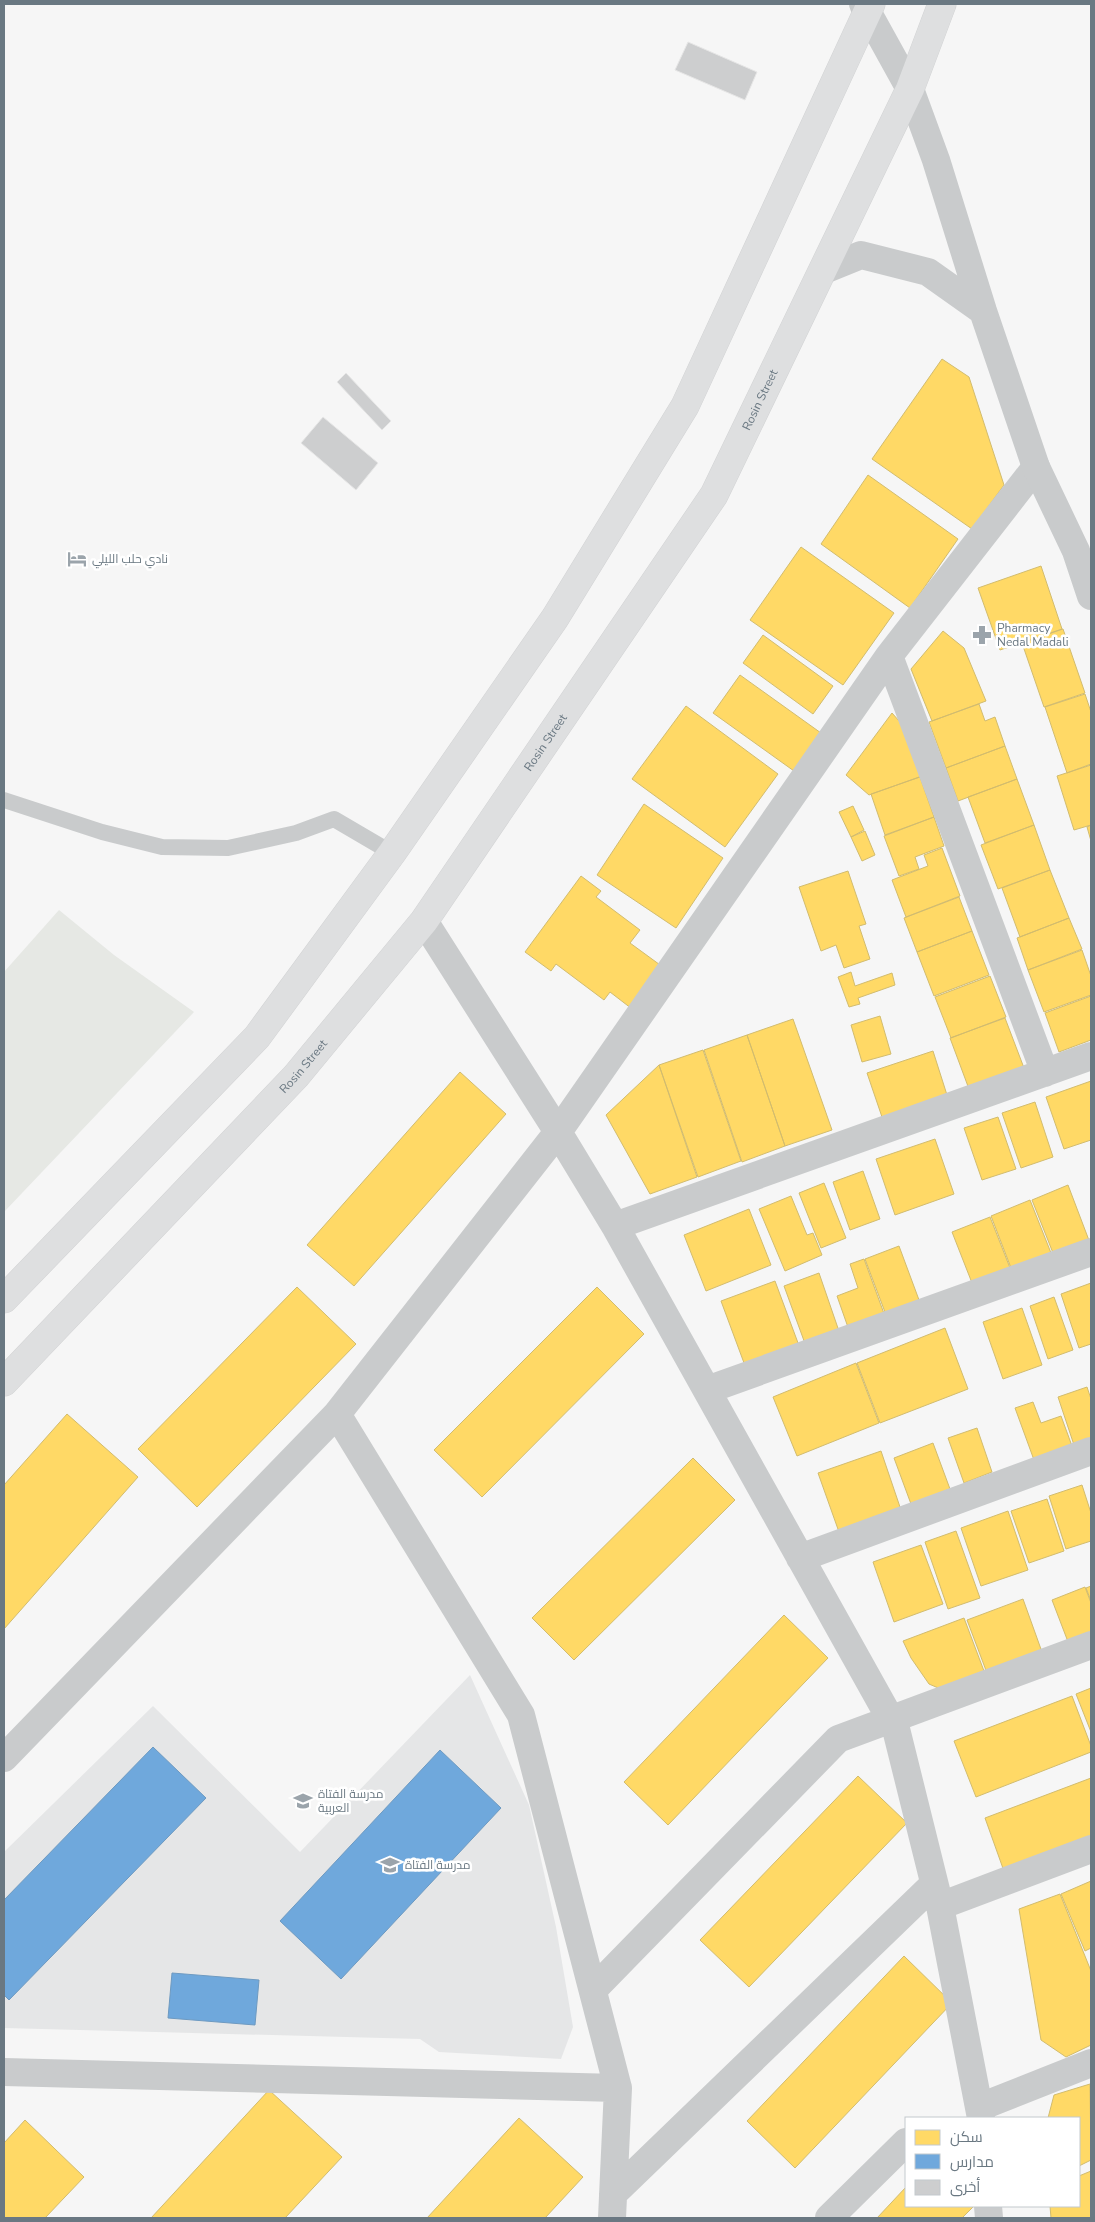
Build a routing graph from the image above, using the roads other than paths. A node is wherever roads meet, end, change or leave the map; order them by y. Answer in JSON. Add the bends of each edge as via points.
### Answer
{"nodes":[{"id":1,"x":942,"y":4,"type":"edge"},
{"id":2,"x":868,"y":6,"type":"edge"},
{"id":3,"x":910,"y":89,"type":"junction"},
{"id":4,"x":824,"y":270,"type":"junction"},
{"id":5,"x":983,"y":311,"type":"junction"},
{"id":6,"x":1036,"y":467,"type":"junction"},
{"id":7,"x":1084,"y":547,"type":"edge"},
{"id":8,"x":1091,"y":596,"type":"edge"},
{"id":9,"x":889,"y":656,"type":"junction"},
{"id":10,"x":4,"y":800,"type":"edge"},
{"id":11,"x":392,"y":853,"type":"junction"},
{"id":12,"x":424,"y":921,"type":"junction"},
{"id":13,"x":1091,"y":1056,"type":"edge"},
{"id":14,"x":1045,"y":1073,"type":"junction"},
{"id":15,"x":558,"y":1132,"type":"junction"},
{"id":16,"x":615,"y":1226,"type":"junction"},
{"id":17,"x":1091,"y":1252,"type":"edge"},
{"id":18,"x":4,"y":1299,"type":"edge"},
{"id":19,"x":4,"y":1382,"type":"edge"},
{"id":20,"x":707,"y":1390,"type":"junction"},
{"id":21,"x":337,"y":1414,"type":"junction"},
{"id":22,"x":1091,"y":1451,"type":"edge"},
{"id":23,"x":800,"y":1558,"type":"junction"},
{"id":24,"x":1091,"y":1645,"type":"edge"},
{"id":25,"x":890,"y":1720,"type":"junction"},
{"id":26,"x":4,"y":1758,"type":"edge"},
{"id":27,"x":1091,"y":1849,"type":"edge"},
{"id":28,"x":937,"y":1895,"type":"junction"},
{"id":29,"x":593,"y":1990,"type":"junction"},
{"id":30,"x":1091,"y":2064,"type":"edge"},
{"id":31,"x":4,"y":2072,"type":"edge"},
{"id":32,"x":618,"y":2088,"type":"junction"},
{"id":33,"x":980,"y":2112,"type":"edge"},
{"id":34,"x":905,"y":2143,"type":"edge"},
{"id":35,"x":612,"y":2206,"type":"edge"},
{"id":36,"x":829,"y":2218,"type":"edge"}],
"edges":[{"from":1,"to":3,"type":"main road","name":"Rosin Street"},
{"from":2,"to":3,"type":"street"},
{"from":2,"to":11,"type":"main road","via":[[685,406],[555,618]]},
{"from":3,"to":4,"type":"main road","name":"Rosin Street"},
{"from":3,"to":5,"type":"street","via":[[936,160]]},
{"from":4,"to":5,"type":"street","via":[[862,256],[928,272]]},
{"from":4,"to":12,"type":"main road","name":"Rosin Street","via":[[714,495]]},
{"from":5,"to":6,"type":"street"},
{"from":6,"to":7,"type":"street"},
{"from":6,"to":9,"type":"street"},
{"from":7,"to":8,"type":"street"},
{"from":9,"to":14,"type":"street"},
{"from":9,"to":15,"type":"street"},
{"from":10,"to":11,"type":"lane","via":[[102,832],[162,847],[228,848],[296,833],[334,820]]},
{"from":11,"to":18,"type":"main road","via":[[257,1037]]},
{"from":12,"to":15,"type":"street"},
{"from":12,"to":19,"type":"main road","name":"Rosin Street","via":[[296,1076]]},
{"from":13,"to":14,"type":"street"},
{"from":14,"to":16,"type":"street"},
{"from":15,"to":16,"type":"street"},
{"from":15,"to":21,"type":"street"},
{"from":16,"to":20,"type":"street"},
{"from":17,"to":20,"type":"street"},
{"from":20,"to":23,"type":"street"},
{"from":21,"to":26,"type":"street"},
{"from":21,"to":29,"type":"street","via":[[521,1715]]},
{"from":22,"to":23,"type":"street"},
{"from":23,"to":25,"type":"street"},
{"from":24,"to":25,"type":"street"},
{"from":25,"to":28,"type":"street","via":[[896,1729]]},
{"from":25,"to":29,"type":"street","via":[[838,1739]]},
{"from":27,"to":28,"type":"street"},
{"from":28,"to":33,"type":"street"},
{"from":28,"to":35,"type":"street"},
{"from":29,"to":32,"type":"street"},
{"from":30,"to":33,"type":"street"},
{"from":31,"to":32,"type":"street"},
{"from":32,"to":35,"type":"street"},
{"from":34,"to":36,"type":"street"}]}
